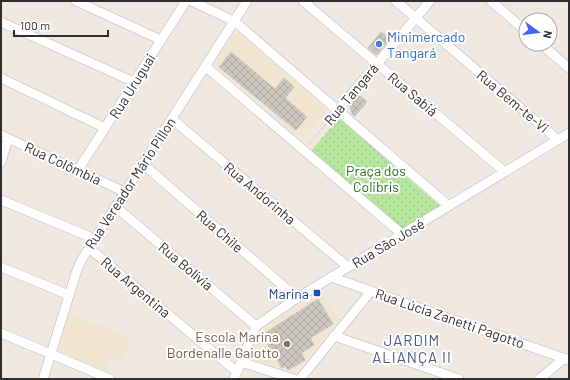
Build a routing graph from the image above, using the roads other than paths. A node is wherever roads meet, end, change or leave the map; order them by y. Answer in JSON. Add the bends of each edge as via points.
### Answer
{"nodes":[{"id":1,"x":76,"y":1,"type":"edge"},
{"id":2,"x":186,"y":1,"type":"edge"},
{"id":3,"x":191,"y":1,"type":"edge"},
{"id":4,"x":247,"y":1,"type":"edge"},
{"id":5,"x":303,"y":1,"type":"edge"},
{"id":6,"x":396,"y":1,"type":"edge"},
{"id":7,"x":430,"y":1,"type":"edge"},
{"id":8,"x":491,"y":1,"type":"edge"},
{"id":9,"x":416,"y":18,"type":"junction"},
{"id":10,"x":234,"y":21,"type":"junction"},
{"id":11,"x":1,"y":22,"type":"edge"},
{"id":12,"x":518,"y":24,"type":"edge"},
{"id":13,"x":161,"y":40,"type":"junction"},
{"id":14,"x":550,"y":52,"type":"edge"},
{"id":15,"x":377,"y":64,"type":"junction"},
{"id":16,"x":205,"y":66,"type":"junction"},
{"id":17,"x":569,"y":68,"type":"edge"},
{"id":18,"x":1,"y":78,"type":"edge"},
{"id":19,"x":134,"y":82,"type":"junction"},
{"id":20,"x":338,"y":110,"type":"junction"},
{"id":21,"x":172,"y":119,"type":"junction"},
{"id":22,"x":105,"y":128,"type":"junction"},
{"id":23,"x":569,"y":133,"type":"edge"},
{"id":24,"x":5,"y":137,"type":"edge"},
{"id":25,"x":558,"y":140,"type":"junction"},
{"id":26,"x":1,"y":162,"type":"edge"},
{"id":27,"x":142,"y":164,"type":"junction"},
{"id":28,"x":78,"y":170,"type":"junction"},
{"id":29,"x":505,"y":172,"type":"junction"},
{"id":30,"x":125,"y":192,"type":"junction"},
{"id":31,"x":1,"y":200,"type":"edge"},
{"id":32,"x":449,"y":206,"type":"junction"},
{"id":33,"x":116,"y":207,"type":"junction"},
{"id":34,"x":403,"y":235,"type":"junction"},
{"id":35,"x":95,"y":239,"type":"junction"},
{"id":36,"x":89,"y":248,"type":"junction"},
{"id":37,"x":1,"y":267,"type":"edge"},
{"id":38,"x":348,"y":267,"type":"junction"},
{"id":39,"x":331,"y":277,"type":"junction"},
{"id":40,"x":371,"y":291,"type":"junction"},
{"id":41,"x":69,"y":295,"type":"junction"},
{"id":42,"x":297,"y":298,"type":"junction"},
{"id":43,"x":256,"y":326,"type":"junction"},
{"id":44,"x":2,"y":336,"type":"edge"},
{"id":45,"x":334,"y":336,"type":"junction"},
{"id":46,"x":51,"y":354,"type":"junction"},
{"id":47,"x":567,"y":359,"type":"edge"},
{"id":48,"x":241,"y":362,"type":"junction"},
{"id":49,"x":236,"y":376,"type":"edge"},
{"id":50,"x":43,"y":379,"type":"edge"},
{"id":51,"x":110,"y":379,"type":"edge"},
{"id":52,"x":294,"y":379,"type":"edge"},
{"id":53,"x":300,"y":379,"type":"edge"},
{"id":54,"x":459,"y":379,"type":"edge"},
{"id":55,"x":539,"y":379,"type":"edge"}],
"edges":[{"from":1,"to":13,"type":"street"},
{"from":2,"to":13,"type":"street","name":"Rua Uruguai"},
{"from":3,"to":10,"type":"street"},
{"from":4,"to":10,"type":"street","name":"Rua Vereador Mário Pillon"},
{"from":5,"to":15,"type":"street","name":"Rua Sabiá"},
{"from":6,"to":9,"type":"street","name":"Rua Bem-te-Vi"},
{"from":7,"to":9,"type":"street","name":"Rua Tangará"},
{"from":8,"to":12,"type":"street"},
{"from":9,"to":15,"type":"street","name":"Rua Tangará"},
{"from":9,"to":25,"type":"street","name":"Rua Bem-te-Vi"},
{"from":10,"to":16,"type":"street","name":"Rua Vereador Mário Pillon"},
{"from":10,"to":20,"type":"street"},
{"from":11,"to":19,"type":"street"},
{"from":13,"to":19,"type":"street","name":"Rua Uruguai"},
{"from":14,"to":17,"type":"street"},
{"from":15,"to":20,"type":"street","name":"Rua Tangará"},
{"from":15,"to":29,"type":"street","name":"Rua Sabiá"},
{"from":16,"to":21,"type":"street","name":"Rua Vereador Mário Pillon"},
{"from":16,"to":34,"type":"street"},
{"from":18,"to":22,"type":"street"},
{"from":19,"to":22,"type":"street","name":"Rua Uruguai"},
{"from":20,"to":32,"type":"street"},
{"from":21,"to":27,"type":"street","name":"Rua Vereador Mário Pillon"},
{"from":21,"to":38,"type":"street","name":"Rua Andorinha"},
{"from":22,"to":28,"type":"street","name":"Rua Uruguai"},
{"from":23,"to":25,"type":"street","name":"Rua São José"},
{"from":24,"to":26,"type":"street"},
{"from":24,"to":28,"type":"street","name":"Rua Colômbia"},
{"from":25,"to":29,"type":"street","name":"Rua São José"},
{"from":27,"to":30,"type":"street","name":"Rua Vereador Mário Pillon"},
{"from":27,"to":42,"type":"street","name":"Rua Chile"},
{"from":28,"to":30,"type":"street","name":"Rua Colômbia"},
{"from":29,"to":32,"type":"street","name":"Rua São José"},
{"from":30,"to":33,"type":"street","name":"Rua Vereador Mário Pillon"},
{"from":31,"to":35,"type":"street"},
{"from":32,"to":34,"type":"street","name":"Rua São José"},
{"from":33,"to":35,"type":"street","name":"Rua Vereador Mário Pillon"},
{"from":33,"to":43,"type":"street","name":"Rua Bolívia"},
{"from":34,"to":38,"type":"street","name":"Rua São José"},
{"from":35,"to":36,"type":"street","name":"Rua Vereador Mário Pillon"},
{"from":36,"to":41,"type":"street","name":"Rua Vereador Mário Pillon","via":[[77,270]]},
{"from":36,"to":49,"type":"street","name":"Rua Argentina"},
{"from":37,"to":41,"type":"street"},
{"from":38,"to":39,"type":"street","name":"Rua São José"},
{"from":39,"to":40,"type":"street","name":"Rua Lúcia Zanetti Pagotto"},
{"from":39,"to":42,"type":"street","name":"Rua São José"},
{"from":40,"to":45,"type":"street"},
{"from":40,"to":47,"type":"street","name":"Rua Lúcia Zanetti Pagotto"},
{"from":41,"to":46,"type":"street","name":"Rua Vereador Mário Pillon"},
{"from":42,"to":43,"type":"street","name":"Rua São José"},
{"from":43,"to":48,"type":"street"},
{"from":44,"to":46,"type":"street"},
{"from":45,"to":53,"type":"street"},
{"from":45,"to":54,"type":"street"},
{"from":46,"to":50,"type":"street","name":"Rua Vereador Mário Pillon"},
{"from":46,"to":51,"type":"street"},
{"from":47,"to":55,"type":"street"},
{"from":48,"to":49,"type":"street"},
{"from":48,"to":52,"type":"street"}]}
